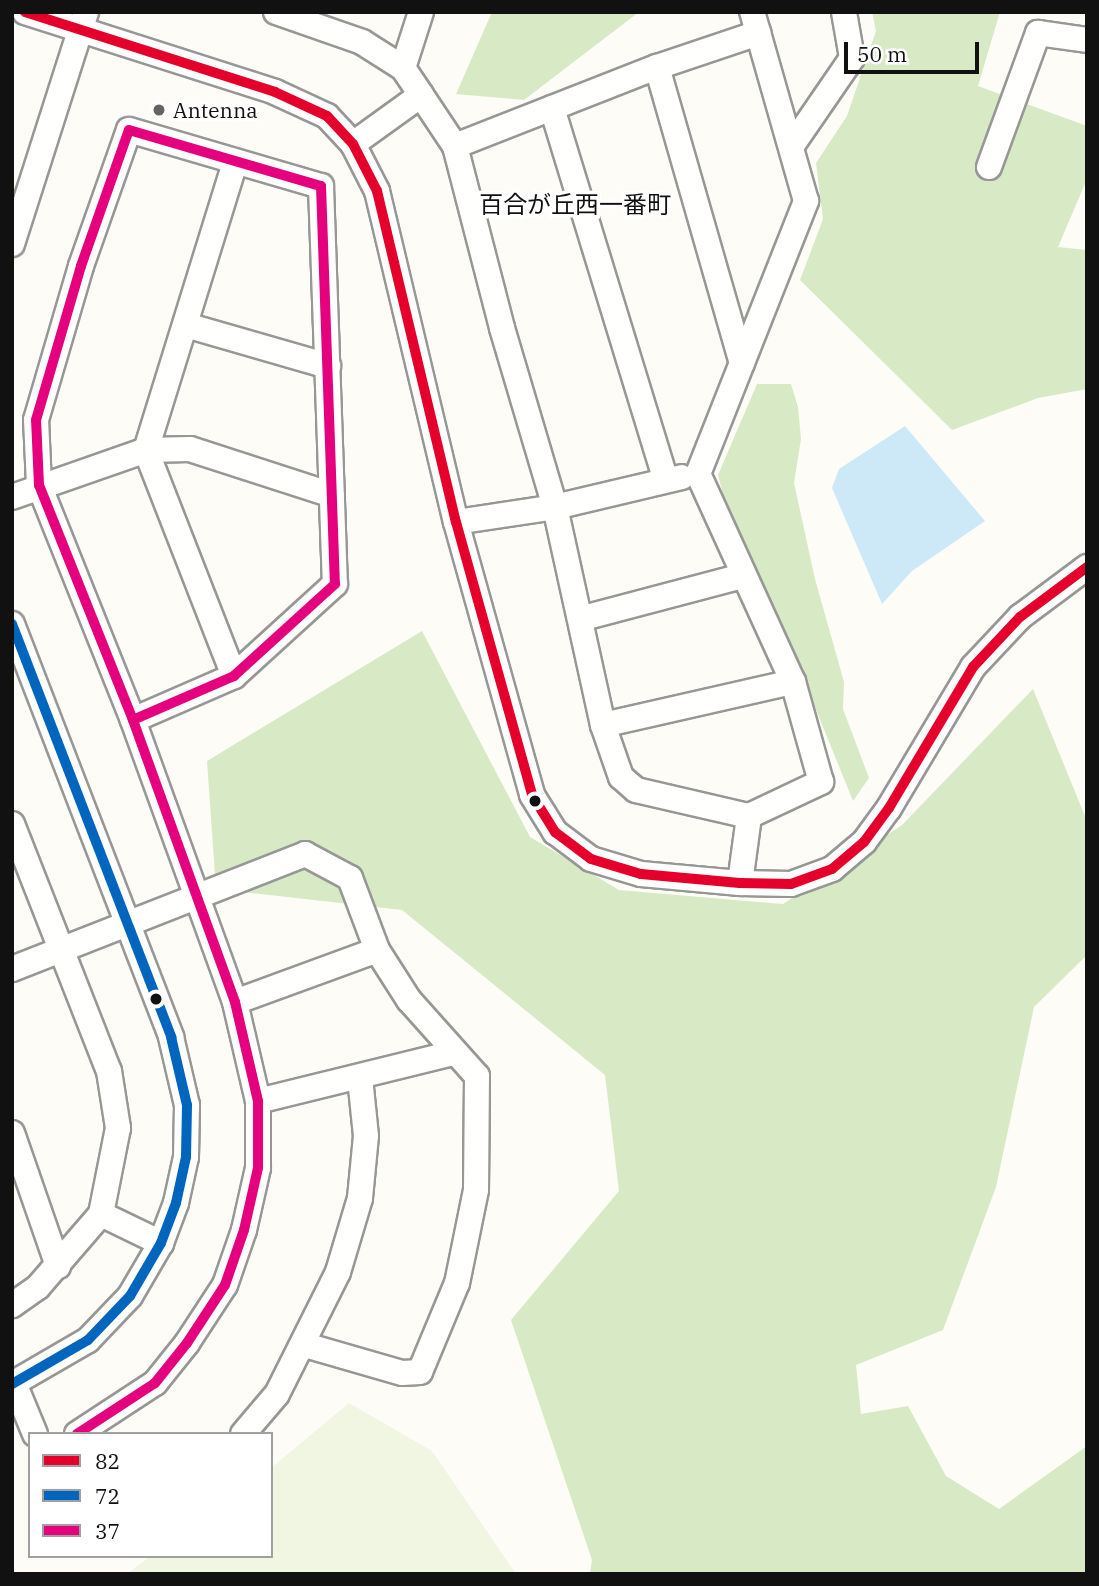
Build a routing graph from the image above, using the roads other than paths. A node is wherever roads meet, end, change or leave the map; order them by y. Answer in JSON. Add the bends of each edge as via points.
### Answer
{"nodes":[{"id":1,"x":25,"y":12,"type":"edge"},
{"id":2,"x":421,"y":12,"type":"edge"},
{"id":3,"x":844,"y":12,"type":"edge"},
{"id":4,"x":286,"y":14,"type":"edge"},
{"id":5,"x":83,"y":22,"type":"edge"},
{"id":6,"x":755,"y":23,"type":"edge"},
{"id":7,"x":1087,"y":40,"type":"edge"},
{"id":8,"x":657,"y":67,"type":"junction"},
{"id":9,"x":403,"y":68,"type":"junction"},
{"id":10,"x":421,"y":95,"type":"junction"},
{"id":11,"x":552,"y":108,"type":"junction"},
{"id":12,"x":353,"y":144,"type":"junction"},
{"id":13,"x":793,"y":144,"type":"junction"},
{"id":14,"x":455,"y":146,"type":"junction"},
{"id":15,"x":235,"y":162,"type":"junction"},
{"id":16,"x":989,"y":167,"type":"dead end"},
{"id":17,"x":12,"y":244,"type":"edge"},
{"id":18,"x":186,"y":325,"type":"junction"},
{"id":19,"x":742,"y":363,"type":"junction"},
{"id":20,"x":328,"y":366,"type":"junction"},
{"id":21,"x":146,"y":450,"type":"junction"},
{"id":22,"x":698,"y":474,"type":"junction"},
{"id":23,"x":666,"y":480,"type":"junction"},
{"id":24,"x":39,"y":485,"type":"junction"},
{"id":25,"x":332,"y":495,"type":"junction"},
{"id":26,"x":12,"y":497,"type":"edge"},
{"id":27,"x":555,"y":507,"type":"junction"},
{"id":28,"x":456,"y":522,"type":"junction"},
{"id":29,"x":1087,"y":567,"type":"edge"},
{"id":30,"x":742,"y":576,"type":"junction"},
{"id":31,"x":583,"y":618,"type":"junction"},
{"id":32,"x":12,"y":624,"type":"edge"},
{"id":33,"x":234,"y":676,"type":"junction"},
{"id":34,"x":793,"y":682,"type":"junction"},
{"id":35,"x":133,"y":720,"type":"junction"},
{"id":36,"x":603,"y":726,"type":"junction"},
{"id":37,"x":749,"y":816,"type":"junction"},
{"id":38,"x":12,"y":824,"type":"edge"},
{"id":39,"x":16,"y":849,"type":"edge"},
{"id":40,"x":740,"y":883,"type":"junction"},
{"id":41,"x":195,"y":898,"type":"junction"},
{"id":42,"x":125,"y":924,"type":"junction"},
{"id":43,"x":60,"y":950,"type":"junction"},
{"id":44,"x":377,"y":950,"type":"junction"},
{"id":45,"x":12,"y":969,"type":"edge"},
{"id":46,"x":235,"y":1002,"type":"junction"},
{"id":47,"x":454,"y":1052,"type":"junction"},
{"id":48,"x":360,"y":1078,"type":"junction"},
{"id":49,"x":258,"y":1101,"type":"junction"},
{"id":50,"x":12,"y":1133,"type":"edge"},
{"id":51,"x":101,"y":1214,"type":"junction"},
{"id":52,"x":161,"y":1243,"type":"junction"},
{"id":53,"x":58,"y":1266,"type":"junction"},
{"id":54,"x":12,"y":1305,"type":"edge"},
{"id":55,"x":304,"y":1345,"type":"junction"},
{"id":56,"x":13,"y":1383,"type":"edge"},
{"id":57,"x":34,"y":1432,"type":"edge"},
{"id":58,"x":80,"y":1432,"type":"edge"},
{"id":59,"x":245,"y":1432,"type":"edge"}],
"edges":[{"from":1,"to":5,"type":"street"},
{"from":2,"to":9,"type":"street"},
{"from":3,"to":13,"type":"street","via":[[852,58]]},
{"from":4,"to":9,"type":"street","via":[[362,42]]},
{"from":5,"to":12,"type":"street","via":[[275,92],[327,116]]},
{"from":5,"to":17,"type":"street","via":[[63,105]]},
{"from":6,"to":8,"type":"street"},
{"from":6,"to":13,"type":"street"},
{"from":7,"to":16,"type":"street","via":[[1038,33]]},
{"from":8,"to":11,"type":"street"},
{"from":8,"to":19,"type":"street"},
{"from":9,"to":10,"type":"street"},
{"from":10,"to":12,"type":"street"},
{"from":10,"to":14,"type":"street"},
{"from":11,"to":14,"type":"street"},
{"from":11,"to":23,"type":"street"},
{"from":12,"to":28,"type":"street","via":[[377,191]]},
{"from":13,"to":19,"type":"street","via":[[806,201]]},
{"from":14,"to":27,"type":"street"},
{"from":15,"to":18,"type":"street"},
{"from":15,"to":20,"type":"street","via":[[321,186]]},
{"from":15,"to":24,"type":"street","via":[[126,129],[36,420]]},
{"from":18,"to":20,"type":"street"},
{"from":18,"to":21,"type":"street"},
{"from":19,"to":22,"type":"street"},
{"from":20,"to":25,"type":"street"},
{"from":21,"to":24,"type":"street"},
{"from":21,"to":25,"type":"street","via":[[190,449]]},
{"from":21,"to":33,"type":"street"},
{"from":22,"to":23,"type":"street"},
{"from":22,"to":30,"type":"street"},
{"from":23,"to":27,"type":"street"},
{"from":24,"to":26,"type":"street"},
{"from":24,"to":35,"type":"street"},
{"from":25,"to":33,"type":"street","via":[[335,584]]},
{"from":27,"to":28,"type":"street"},
{"from":27,"to":31,"type":"street"},
{"from":28,"to":40,"type":"street","via":[[517,749],[532,795],[555,832],[592,859],[641,874]]},
{"from":29,"to":40,"type":"street","via":[[1020,617],[973,667],[864,842],[832,869],[791,884]]},
{"from":30,"to":31,"type":"street"},
{"from":30,"to":34,"type":"street"},
{"from":31,"to":36,"type":"street"},
{"from":32,"to":42,"type":"street"},
{"from":33,"to":35,"type":"street"},
{"from":34,"to":36,"type":"street"},
{"from":34,"to":37,"type":"street","via":[[821,782]]},
{"from":35,"to":41,"type":"street"},
{"from":36,"to":37,"type":"street","via":[[621,777],[636,790]]},
{"from":37,"to":40,"type":"street"},
{"from":38,"to":39,"type":"street"},
{"from":39,"to":43,"type":"street"},
{"from":41,"to":42,"type":"street"},
{"from":41,"to":44,"type":"street","via":[[305,854],[350,878]]},
{"from":41,"to":46,"type":"street"},
{"from":42,"to":43,"type":"street"},
{"from":42,"to":52,"type":"street","via":[[171,1037],[187,1105],[186,1157]]},
{"from":43,"to":45,"type":"street"},
{"from":43,"to":51,"type":"street","via":[[109,1071],[116,1116]]},
{"from":44,"to":46,"type":"street"},
{"from":44,"to":47,"type":"street","via":[[409,1000]]},
{"from":46,"to":49,"type":"street"},
{"from":47,"to":48,"type":"street"},
{"from":47,"to":55,"type":"street","via":[[477,1076],[476,1190],[457,1283],[420,1372],[402,1373]]},
{"from":48,"to":49,"type":"street"},
{"from":48,"to":55,"type":"street","via":[[366,1136],[360,1198],[338,1272]]},
{"from":49,"to":58,"type":"street","via":[[258,1168],[225,1285],[155,1384]]},
{"from":50,"to":53,"type":"street"},
{"from":51,"to":52,"type":"street"},
{"from":51,"to":53,"type":"street"},
{"from":52,"to":56,"type":"street","via":[[130,1296],[88,1340]]},
{"from":53,"to":54,"type":"street"},
{"from":55,"to":59,"type":"street","via":[[277,1394]]},
{"from":56,"to":57,"type":"street"}]}
